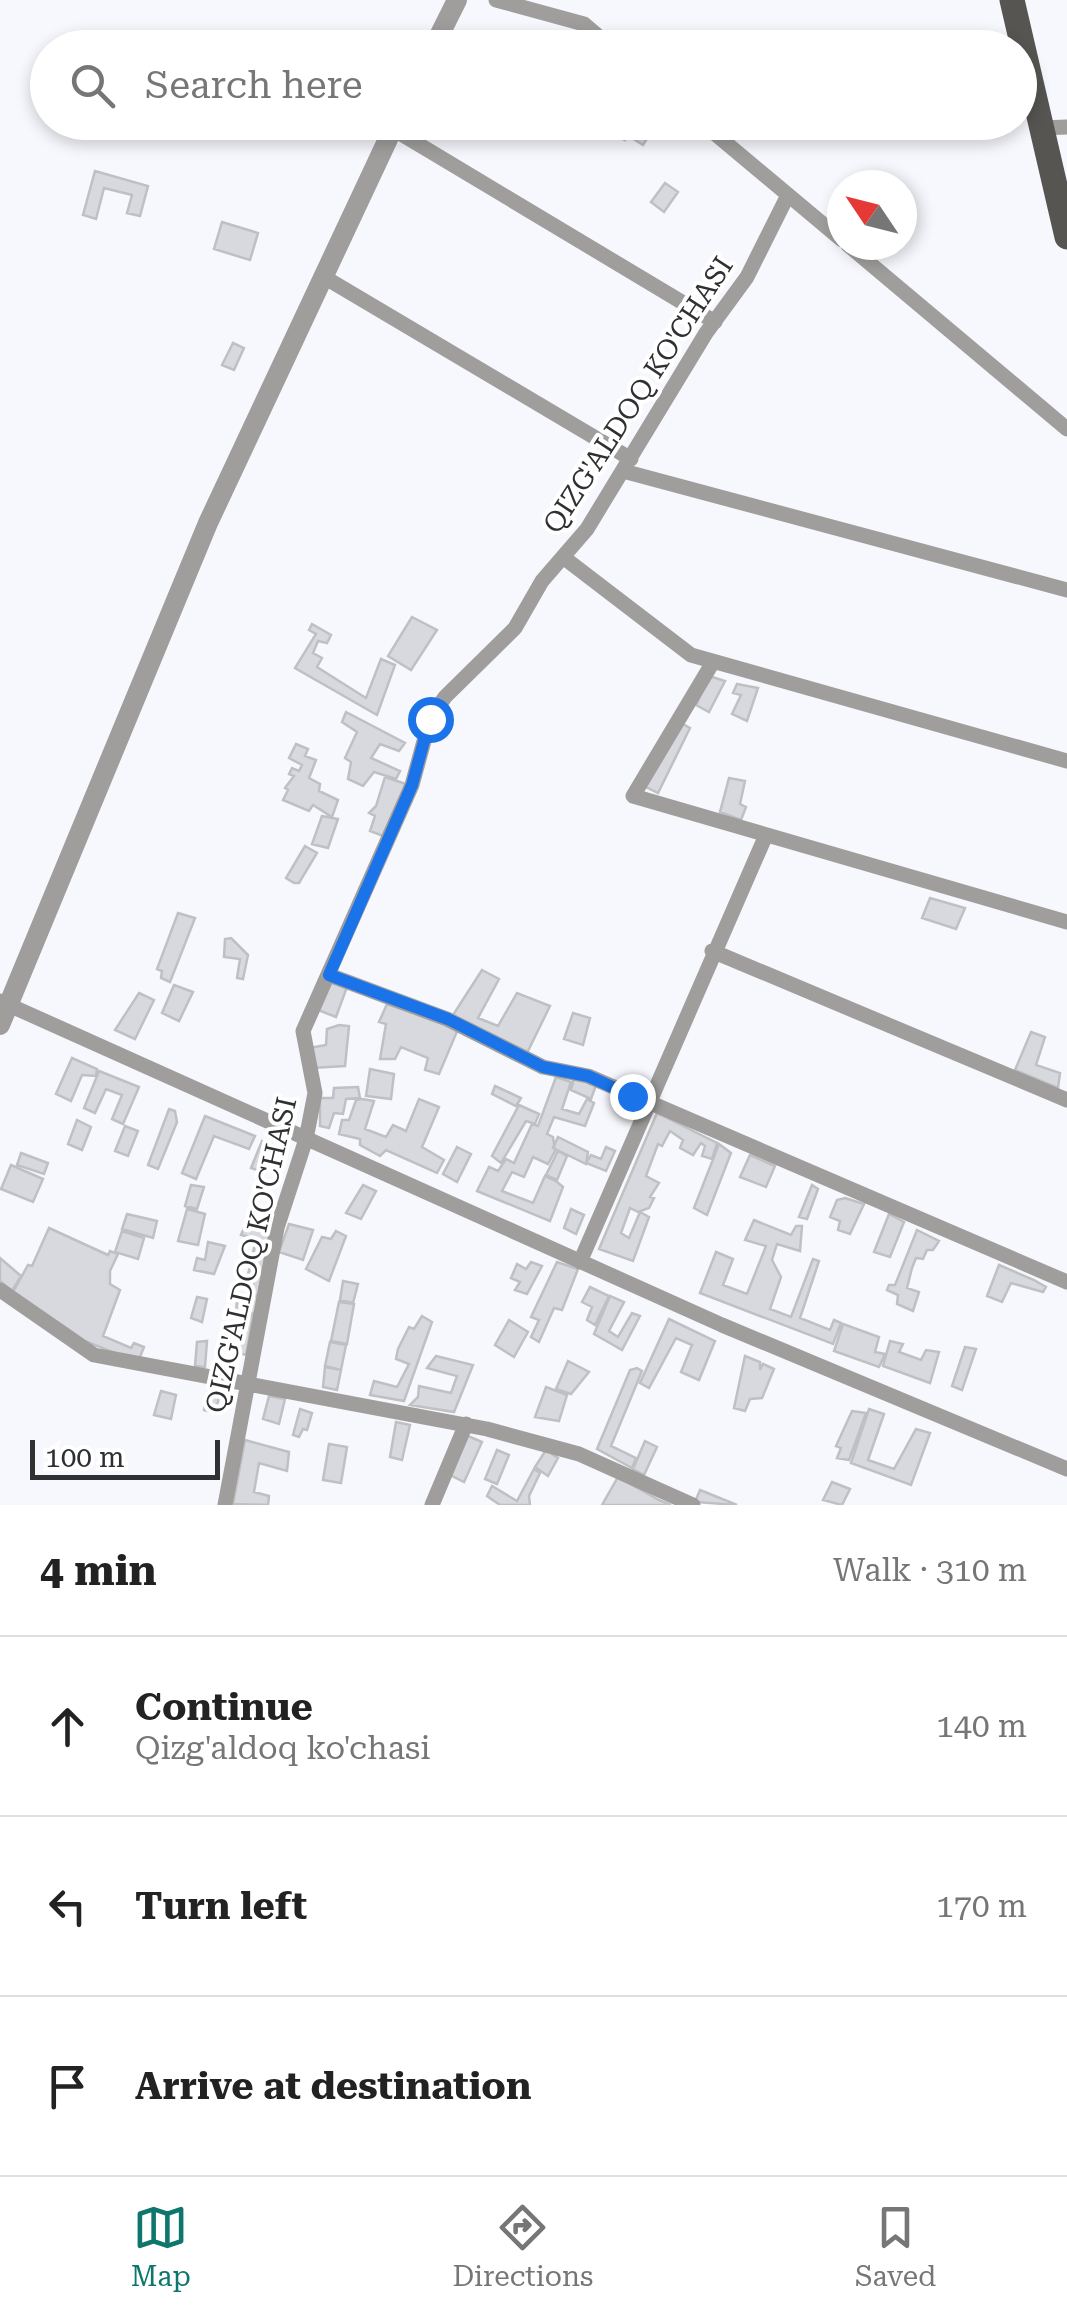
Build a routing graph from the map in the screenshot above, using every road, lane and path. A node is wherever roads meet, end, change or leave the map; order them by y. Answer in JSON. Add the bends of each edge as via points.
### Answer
{"nodes":[{"id":1,"x":456,"y":0,"type":"edge"},
{"id":2,"x":496,"y":0,"type":"edge"},
{"id":3,"x":1012,"y":0,"type":"edge"},
{"id":4,"x":442,"y":30,"type":"edge"},
{"id":5,"x":591,"y":30,"type":"edge"},
{"id":6,"x":1019,"y":30,"type":"edge"},
{"id":7,"x":1037,"y":110,"type":"edge"},
{"id":8,"x":1067,"y":127,"type":"edge"},
{"id":9,"x":1041,"y":128,"type":"junction"},
{"id":10,"x":388,"y":140,"type":"edge"},
{"id":11,"x":417,"y":140,"type":"edge"},
{"id":12,"x":723,"y":140,"type":"edge"},
{"id":13,"x":788,"y":195,"type":"junction"},
{"id":14,"x":827,"y":228,"type":"edge"},
{"id":15,"x":1067,"y":236,"type":"edge"},
{"id":16,"x":865,"y":260,"type":"edge"},
{"id":17,"x":324,"y":277,"type":"junction"},
{"id":18,"x":715,"y":322,"type":"junction"},
{"id":19,"x":1067,"y":429,"type":"edge"},
{"id":20,"x":627,"y":465,"type":"junction"},
{"id":21,"x":563,"y":557,"type":"junction"},
{"id":22,"x":1067,"y":590,"type":"edge"},
{"id":23,"x":713,"y":662,"type":"junction"},
{"id":24,"x":1067,"y":761,"type":"edge"},
{"id":25,"x":766,"y":835,"type":"junction"},
{"id":26,"x":1067,"y":922,"type":"edge"},
{"id":27,"x":712,"y":950,"type":"junction"},
{"id":28,"x":329,"y":975,"type":"junction"},
{"id":29,"x":4,"y":1002,"type":"edge"},
{"id":30,"x":0,"y":1024,"type":"edge"},
{"id":31,"x":1067,"y":1100,"type":"edge"},
{"id":32,"x":648,"y":1101,"type":"junction"},
{"id":33,"x":306,"y":1139,"type":"junction"},
{"id":34,"x":580,"y":1262,"type":"junction"},
{"id":35,"x":1067,"y":1282,"type":"edge"},
{"id":36,"x":0,"y":1290,"type":"edge"},
{"id":37,"x":245,"y":1385,"type":"junction"},
{"id":38,"x":466,"y":1424,"type":"junction"},
{"id":39,"x":1067,"y":1470,"type":"edge"},
{"id":40,"x":225,"y":1505,"type":"edge"},
{"id":41,"x":432,"y":1505,"type":"edge"},
{"id":42,"x":693,"y":1505,"type":"edge"}],
"edges":[{"from":1,"to":4,"type":"street"},
{"from":2,"to":5,"type":"street"},
{"from":3,"to":6,"type":"main road"},
{"from":7,"to":9,"type":"main road"},
{"from":8,"to":9,"type":"street"},
{"from":9,"to":15,"type":"main road"},
{"from":10,"to":17,"type":"street"},
{"from":11,"to":18,"type":"street"},
{"from":12,"to":13,"type":"street"},
{"from":13,"to":14,"type":"street"},
{"from":13,"to":18,"type":"street","name":"QIZG'ALDOQ KO'CHASI","via":[[747,277]]},
{"from":16,"to":19,"type":"street"},
{"from":17,"to":20,"type":"street"},
{"from":17,"to":29,"type":"street","via":[[208,523]]},
{"from":18,"to":20,"type":"street","name":"QIZG'ALDOQ KO'CHASI"},
{"from":20,"to":21,"type":"street","name":"QIZG'ALDOQ KO'CHASI"},
{"from":20,"to":22,"type":"street"},
{"from":21,"to":23,"type":"street","via":[[690,656]]},
{"from":21,"to":28,"type":"street","name":"QIZG'ALDOQ KO'CHASI","via":[[514,628],[430,719],[412,785]]},
{"from":23,"to":24,"type":"street"},
{"from":23,"to":25,"type":"street","via":[[633,796]]},
{"from":25,"to":26,"type":"street"},
{"from":25,"to":27,"type":"street"},
{"from":27,"to":31,"type":"street"},
{"from":27,"to":32,"type":"street"},
{"from":28,"to":32,"type":"street","via":[[448,1019],[543,1067],[588,1076]]},
{"from":28,"to":33,"type":"street","name":"QIZG'ALDOQ KO'CHASI","via":[[303,1032],[315,1093]]},
{"from":29,"to":30,"type":"street"},
{"from":29,"to":33,"type":"street"},
{"from":32,"to":34,"type":"street"},
{"from":32,"to":35,"type":"street"},
{"from":33,"to":34,"type":"street"},
{"from":33,"to":37,"type":"street","name":"QIZG'ALDOQ KO'CHASI","via":[[277,1228]]},
{"from":34,"to":39,"type":"street"},
{"from":36,"to":37,"type":"street","via":[[94,1355]]},
{"from":37,"to":38,"type":"street"},
{"from":37,"to":40,"type":"street","name":"QIZG'ALDOQ KO'CHASI"},
{"from":38,"to":41,"type":"street"},
{"from":38,"to":42,"type":"street","via":[[579,1454]]}]}
